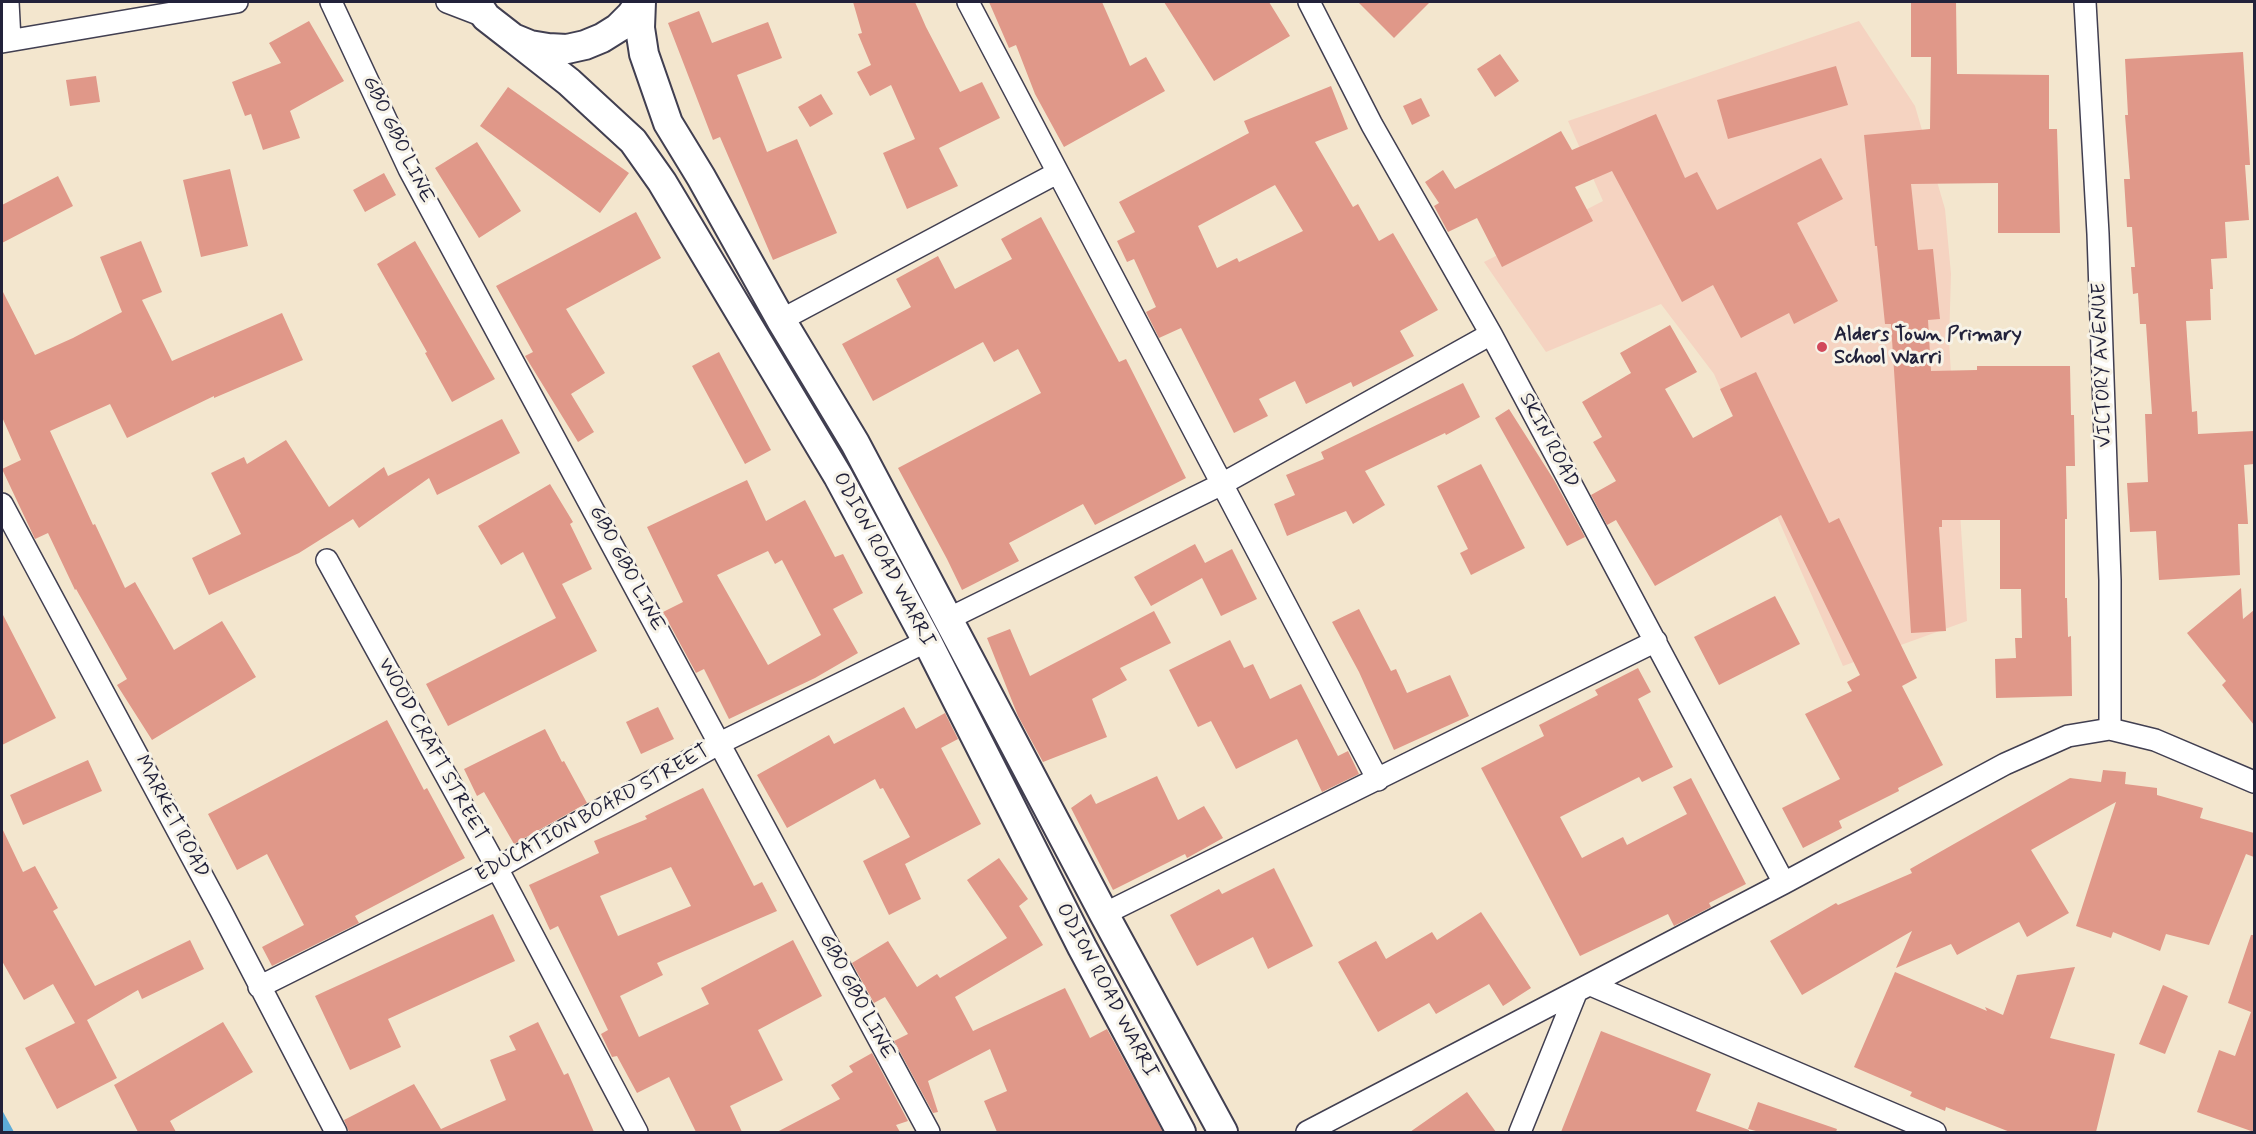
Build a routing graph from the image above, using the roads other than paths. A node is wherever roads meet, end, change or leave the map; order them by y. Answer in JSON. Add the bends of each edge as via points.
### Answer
{"nodes":[{"id":1,"x":8,"y":2,"type":"edge"},
{"id":2,"x":237,"y":2,"type":"edge"},
{"id":3,"x":331,"y":2,"type":"edge"},
{"id":4,"x":447,"y":2,"type":"edge"},
{"id":5,"x":640,"y":2,"type":"edge"},
{"id":6,"x":968,"y":2,"type":"edge"},
{"id":7,"x":1309,"y":2,"type":"edge"},
{"id":8,"x":2085,"y":2,"type":"edge"},
{"id":9,"x":481,"y":9,"type":"edge"},
{"id":10,"x":513,"y":38,"type":"junction"},
{"id":11,"x":6,"y":41,"type":"edge"},
{"id":12,"x":1057,"y":173,"type":"junction"},
{"id":13,"x":781,"y":320,"type":"junction"},
{"id":14,"x":1491,"y":334,"type":"junction"},
{"id":15,"x":1222,"y":484,"type":"junction"},
{"id":16,"x":2,"y":504,"type":"edge"},
{"id":17,"x":327,"y":560,"type":"dead end"},
{"id":18,"x":950,"y":618,"type":"junction"},
{"id":19,"x":927,"y":641,"type":"junction"},
{"id":20,"x":1656,"y":641,"type":"junction"},
{"id":21,"x":2110,"y":729,"type":"junction"},
{"id":22,"x":720,"y":743,"type":"junction"},
{"id":23,"x":1378,"y":780,"type":"junction"},
{"id":24,"x":2254,"y":782,"type":"edge"},
{"id":25,"x":497,"y":868,"type":"junction"},
{"id":26,"x":1784,"y":883,"type":"junction"},
{"id":27,"x":1104,"y":914,"type":"junction"},
{"id":28,"x":259,"y":987,"type":"junction"},
{"id":29,"x":1584,"y":989,"type":"junction"},
{"id":30,"x":336,"y":1132,"type":"edge"},
{"id":31,"x":637,"y":1132,"type":"edge"},
{"id":32,"x":929,"y":1132,"type":"edge"},
{"id":33,"x":1181,"y":1132,"type":"edge"},
{"id":34,"x":1223,"y":1132,"type":"edge"},
{"id":35,"x":1307,"y":1132,"type":"edge"},
{"id":36,"x":1520,"y":1132,"type":"edge"},
{"id":37,"x":1933,"y":1132,"type":"edge"}],
"edges":[{"from":1,"to":11,"type":"street"},
{"from":2,"to":11,"type":"street"},
{"from":3,"to":22,"type":"street","name":"GBO GBO LINE","via":[[409,169]]},
{"from":4,"to":9,"type":"street"},
{"from":5,"to":10,"type":"main road","via":[[618,28],[585,45],[548,48]]},
{"from":5,"to":13,"type":"main road","name":"ODION ROAD WARRI","via":[[644,54],[668,123]]},
{"from":6,"to":12,"type":"street"},
{"from":7,"to":14,"type":"street","name":"SKIN ROAD","via":[[1372,125]]},
{"from":8,"to":21,"type":"street","name":"VICTORY AVENUE","via":[[2109,544]]},
{"from":9,"to":10,"type":"main road","name":"ODION ROAD WARRI"},
{"from":10,"to":19,"type":"main road","name":"ODION ROAD WARRI","via":[[569,82],[633,141],[662,182],[838,476]]},
{"from":12,"to":13,"type":"street"},
{"from":12,"to":15,"type":"street"},
{"from":13,"to":18,"type":"main road","name":"ODION ROAD WARRI","via":[[855,442]]},
{"from":14,"to":15,"type":"street"},
{"from":14,"to":20,"type":"street","name":"SKIN ROAD"},
{"from":15,"to":18,"type":"street"},
{"from":15,"to":23,"type":"street"},
{"from":16,"to":28,"type":"street","name":"MARKET ROAD"},
{"from":17,"to":25,"type":"street","name":"WOOD CRAFT STREET"},
{"from":18,"to":27,"type":"main road","name":"ODION ROAD WARRI"},
{"from":19,"to":22,"type":"street","name":"EDUCATION BOARD STREET"},
{"from":19,"to":33,"type":"main road","name":"ODION ROAD WARRI"},
{"from":20,"to":23,"type":"street"},
{"from":20,"to":26,"type":"street","name":"SKIN ROAD"},
{"from":21,"to":24,"type":"street","via":[[2155,740]]},
{"from":21,"to":26,"type":"street","via":[[2068,736],[2005,764]]},
{"from":22,"to":25,"type":"street","name":"EDUCATION BOARD STREET"},
{"from":22,"to":32,"type":"street","name":"GBO GBO LINE"},
{"from":23,"to":27,"type":"street"},
{"from":25,"to":28,"type":"street","name":"EDUCATION BOARD STREET"},
{"from":25,"to":31,"type":"street","name":"WOOD CRAFT STREET"},
{"from":26,"to":29,"type":"street"},
{"from":27,"to":34,"type":"main road","name":"ODION ROAD WARRI"},
{"from":28,"to":30,"type":"street","name":"MARKET ROAD"},
{"from":29,"to":35,"type":"street"},
{"from":29,"to":36,"type":"street"},
{"from":29,"to":37,"type":"street"}]}
